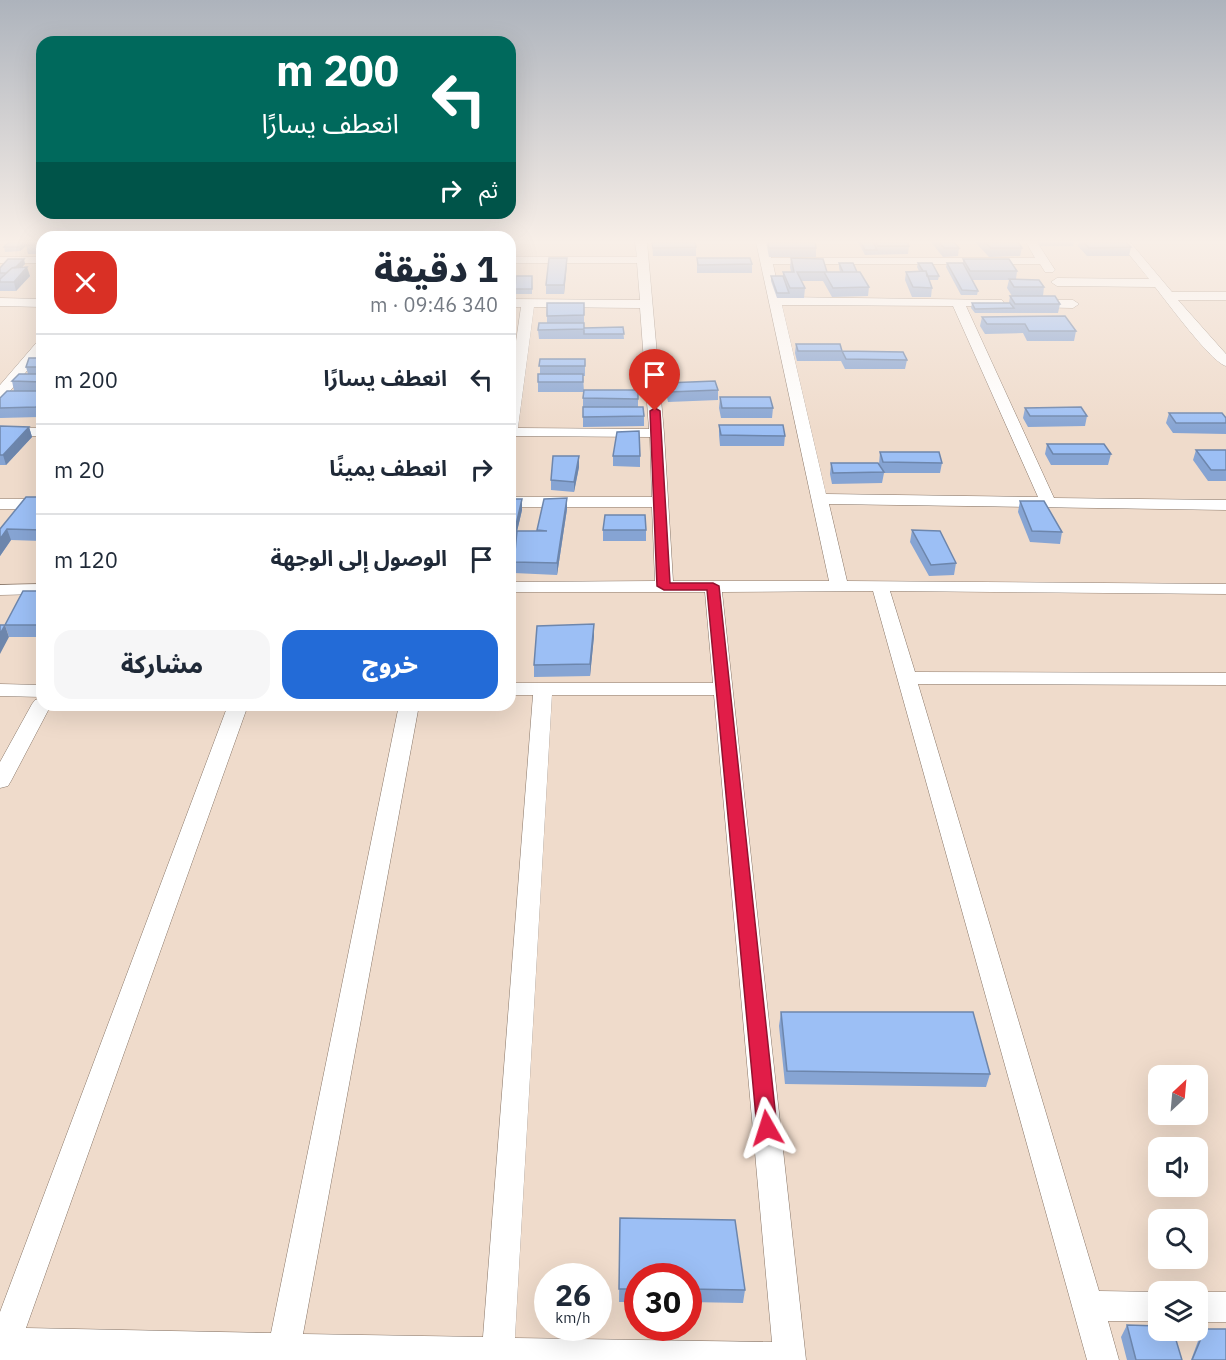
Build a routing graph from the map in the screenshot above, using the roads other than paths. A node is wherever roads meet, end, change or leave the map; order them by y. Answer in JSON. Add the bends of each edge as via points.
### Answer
{"nodes":[{"id":1,"x":528,"y":305,"type":"edge"},
{"id":2,"x":646,"y":305,"type":"edge"},
{"id":3,"x":776,"y":305,"type":"edge"},
{"id":4,"x":959,"y":305,"type":"edge"},
{"id":5,"x":1178,"y":305,"type":"edge"},
{"id":6,"x":36,"y":352,"type":"edge"},
{"id":7,"x":1226,"y":362,"type":"edge"},
{"id":8,"x":516,"y":388,"type":"edge"},
{"id":9,"x":0,"y":394,"type":"edge"},
{"id":10,"x":516,"y":431,"type":"edge"},
{"id":11,"x":0,"y":432,"type":"edge"},
{"id":12,"x":36,"y":432,"type":"edge"},
{"id":13,"x":657,"y":433,"type":"junction"},
{"id":14,"x":819,"y":499,"type":"junction"},
{"id":15,"x":516,"y":502,"type":"edge"},
{"id":16,"x":660,"y":502,"type":"junction"},
{"id":17,"x":1048,"y":502,"type":"junction"},
{"id":18,"x":0,"y":504,"type":"edge"},
{"id":19,"x":36,"y":504,"type":"edge"},
{"id":20,"x":1226,"y":505,"type":"edge"},
{"id":21,"x":664,"y":586,"type":"junction"},
{"id":22,"x":713,"y":586,"type":"junction"},
{"id":23,"x":839,"y":586,"type":"junction"},
{"id":24,"x":880,"y":586,"type":"junction"},
{"id":25,"x":516,"y":587,"type":"edge"},
{"id":26,"x":1226,"y":588,"type":"edge"},
{"id":27,"x":36,"y":589,"type":"edge"},
{"id":28,"x":0,"y":590,"type":"edge"},
{"id":29,"x":907,"y":678,"type":"junction"},
{"id":30,"x":1226,"y":679,"type":"edge"},
{"id":31,"x":516,"y":689,"type":"edge"},
{"id":32,"x":543,"y":689,"type":"junction"},
{"id":33,"x":723,"y":689,"type":"junction"},
{"id":34,"x":0,"y":690,"type":"edge"},
{"id":35,"x":36,"y":690,"type":"edge"},
{"id":36,"x":38,"y":711,"type":"edge"},
{"id":37,"x":236,"y":711,"type":"edge"},
{"id":38,"x":408,"y":711,"type":"edge"},
{"id":39,"x":0,"y":781,"type":"edge"},
{"id":40,"x":1088,"y":1306,"type":"junction"},
{"id":41,"x":1148,"y":1306,"type":"edge"},
{"id":42,"x":1208,"y":1306,"type":"edge"},
{"id":43,"x":1226,"y":1307,"type":"edge"},
{"id":44,"x":2,"y":1350,"type":"edge"},
{"id":45,"x":284,"y":1350,"type":"junction"},
{"id":46,"x":498,"y":1353,"type":"junction"},
{"id":47,"x":790,"y":1359,"type":"edge"},
{"id":48,"x":1103,"y":1360,"type":"edge"}],
"edges":[{"from":1,"to":8,"type":"street"},
{"from":2,"to":13,"type":"street"},
{"from":3,"to":14,"type":"street"},
{"from":4,"to":17,"type":"street"},
{"from":5,"to":7,"type":"street"},
{"from":6,"to":9,"type":"street"},
{"from":10,"to":13,"type":"street"},
{"from":11,"to":12,"type":"street"},
{"from":13,"to":16,"type":"street"},
{"from":14,"to":17,"type":"street"},
{"from":14,"to":23,"type":"street"},
{"from":15,"to":16,"type":"street"},
{"from":16,"to":21,"type":"street"},
{"from":17,"to":20,"type":"street"},
{"from":18,"to":19,"type":"street"},
{"from":21,"to":22,"type":"street"},
{"from":21,"to":25,"type":"street"},
{"from":22,"to":23,"type":"street"},
{"from":22,"to":33,"type":"street"},
{"from":23,"to":24,"type":"street"},
{"from":24,"to":26,"type":"street"},
{"from":24,"to":29,"type":"street"},
{"from":27,"to":28,"type":"street"},
{"from":29,"to":30,"type":"street"},
{"from":29,"to":40,"type":"street"},
{"from":31,"to":32,"type":"street"},
{"from":32,"to":33,"type":"street"},
{"from":32,"to":46,"type":"street"},
{"from":33,"to":47,"type":"street"},
{"from":34,"to":35,"type":"street"},
{"from":36,"to":39,"type":"street"},
{"from":37,"to":44,"type":"street"},
{"from":38,"to":45,"type":"street"},
{"from":40,"to":41,"type":"street"},
{"from":40,"to":48,"type":"street"},
{"from":42,"to":43,"type":"street"},
{"from":44,"to":45,"type":"street"},
{"from":45,"to":46,"type":"street"},
{"from":46,"to":47,"type":"street"}]}
